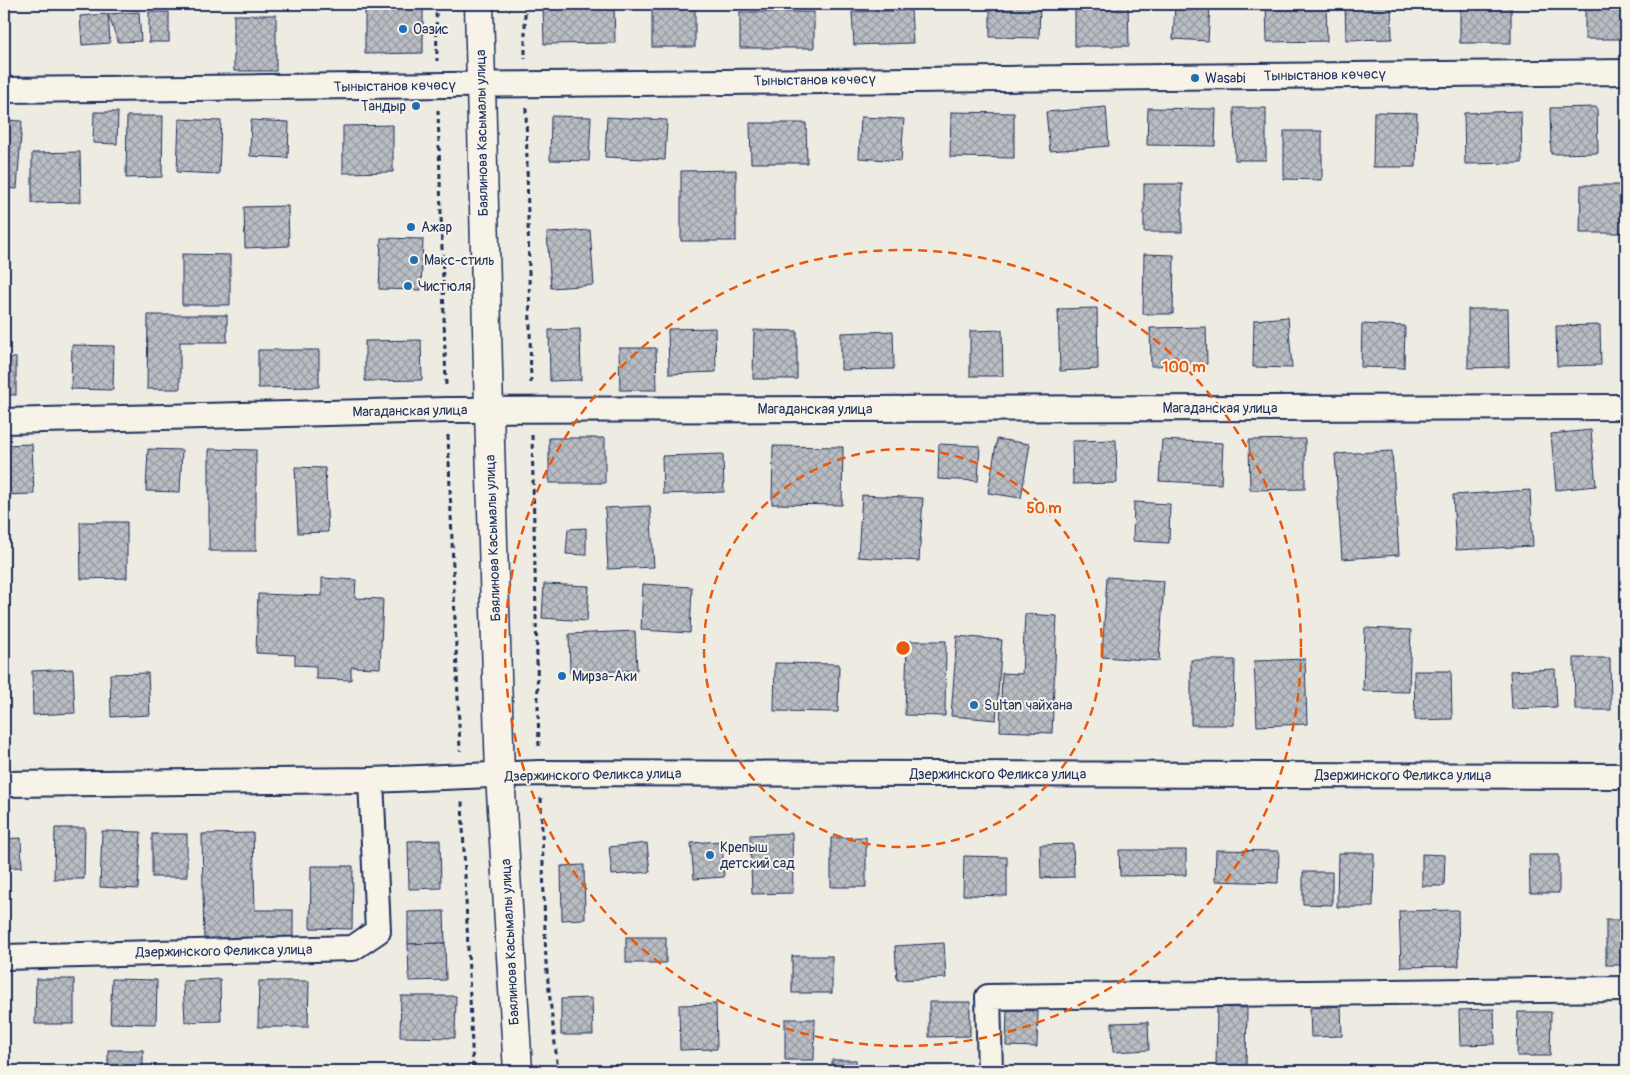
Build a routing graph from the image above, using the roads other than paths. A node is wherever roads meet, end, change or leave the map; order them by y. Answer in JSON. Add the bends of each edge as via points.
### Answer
{"nodes":[{"id":1,"x":480,"y":4,"type":"edge"},
{"id":2,"x":1626,"y":72,"type":"edge"},
{"id":3,"x":481,"y":85,"type":"junction"},
{"id":4,"x":4,"y":90,"type":"edge"},
{"id":5,"x":1626,"y":407,"type":"edge"},
{"id":6,"x":489,"y":410,"type":"junction"},
{"id":7,"x":4,"y":421,"type":"edge"},
{"id":8,"x":500,"y":775,"type":"junction"},
{"id":9,"x":1626,"y":776,"type":"edge"},
{"id":10,"x":371,"y":780,"type":"junction"},
{"id":11,"x":4,"y":784,"type":"edge"},
{"id":12,"x":4,"y":957,"type":"edge"},
{"id":13,"x":1626,"y":989,"type":"edge"},
{"id":14,"x":518,"y":1071,"type":"edge"},
{"id":15,"x":990,"y":1071,"type":"edge"}],
"edges":[{"from":1,"to":3,"type":"main road","name":"Баялинова Касымалы улица"},
{"from":2,"to":3,"type":"street","name":"Тыныстанов көчөсү"},
{"from":3,"to":4,"type":"street","name":"Тыныстанов көчөсү"},
{"from":3,"to":6,"type":"main road","name":"Баялинова Касымалы улица"},
{"from":5,"to":6,"type":"street","name":"Магаданская улица"},
{"from":6,"to":7,"type":"street","name":"Магаданская улица"},
{"from":6,"to":8,"type":"main road","name":"Баялинова Касымалы улица"},
{"from":8,"to":9,"type":"street","name":"Дзержинского Феликса улица"},
{"from":8,"to":10,"type":"street","name":"Дзержинского Феликса улица"},
{"from":8,"to":14,"type":"main road","name":"Баялинова Касымалы улица"},
{"from":10,"to":11,"type":"street","name":"Дзержинского Феликса улица"},
{"from":10,"to":12,"type":"street","name":"Дзержинского Феликса улица","via":[[378,931],[353,948]]},
{"from":13,"to":15,"type":"street","via":[[988,997]]}]}
